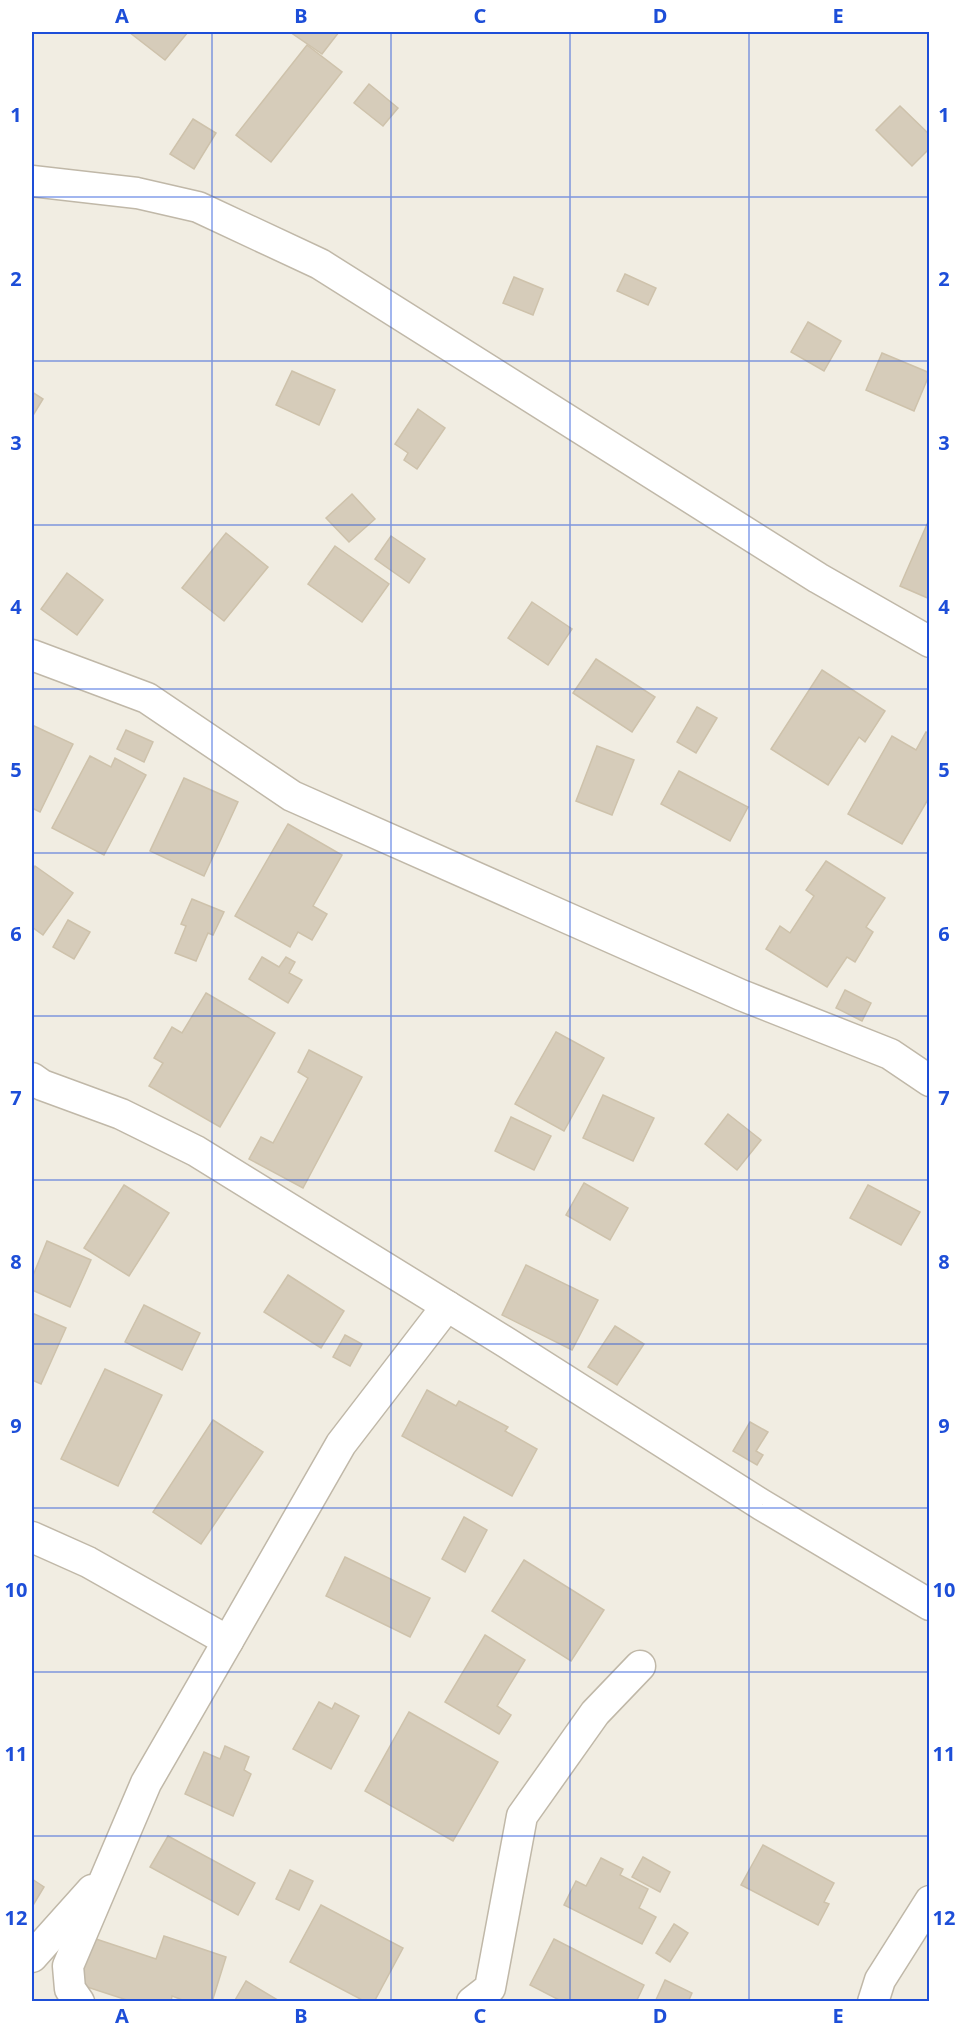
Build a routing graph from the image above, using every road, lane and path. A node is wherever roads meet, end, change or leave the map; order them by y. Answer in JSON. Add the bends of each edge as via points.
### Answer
{"nodes":[{"id":1,"x":32,"y":181,"type":"edge"},
{"id":2,"x":930,"y":642,"type":"edge"},
{"id":3,"x":32,"y":655,"type":"edge"},
{"id":4,"x":32,"y":1078,"type":"edge"},
{"id":5,"x":930,"y":1081,"type":"edge"},
{"id":6,"x":447,"y":1306,"type":"junction"},
{"id":7,"x":32,"y":1537,"type":"edge"},
{"id":8,"x":930,"y":1605,"type":"edge"},
{"id":9,"x":228,"y":1641,"type":"junction"},
{"id":10,"x":639,"y":1666,"type":"dead end"},
{"id":11,"x":108,"y":1872,"type":"junction"},
{"id":12,"x":930,"y":1901,"type":"edge"},
{"id":13,"x":32,"y":1957,"type":"edge"},
{"id":14,"x":79,"y":2001,"type":"edge"},
{"id":15,"x":472,"y":2001,"type":"edge"},
{"id":16,"x":873,"y":2001,"type":"edge"}],
"edges":[{"from":1,"to":2,"type":"street","via":[[137,193],[198,207],[320,264],[818,578]]},
{"from":3,"to":5,"type":"street","via":[[147,698],[292,796],[731,990],[890,1054]]},
{"from":4,"to":6,"type":"street","via":[[121,1114],[196,1151]]},
{"from":6,"to":8,"type":"street","via":[[762,1505]]},
{"from":6,"to":9,"type":"street","via":[[341,1444]]},
{"from":7,"to":9,"type":"street","via":[[88,1562]]},
{"from":9,"to":11,"type":"street","via":[[146,1783]]},
{"from":10,"to":15,"type":"street","via":[[595,1713],[522,1816],[490,1988]]},
{"from":11,"to":13,"type":"street"},
{"from":11,"to":14,"type":"street","via":[[68,1966],[70,1989]]},
{"from":12,"to":16,"type":"street","via":[[880,1980]]}]}
